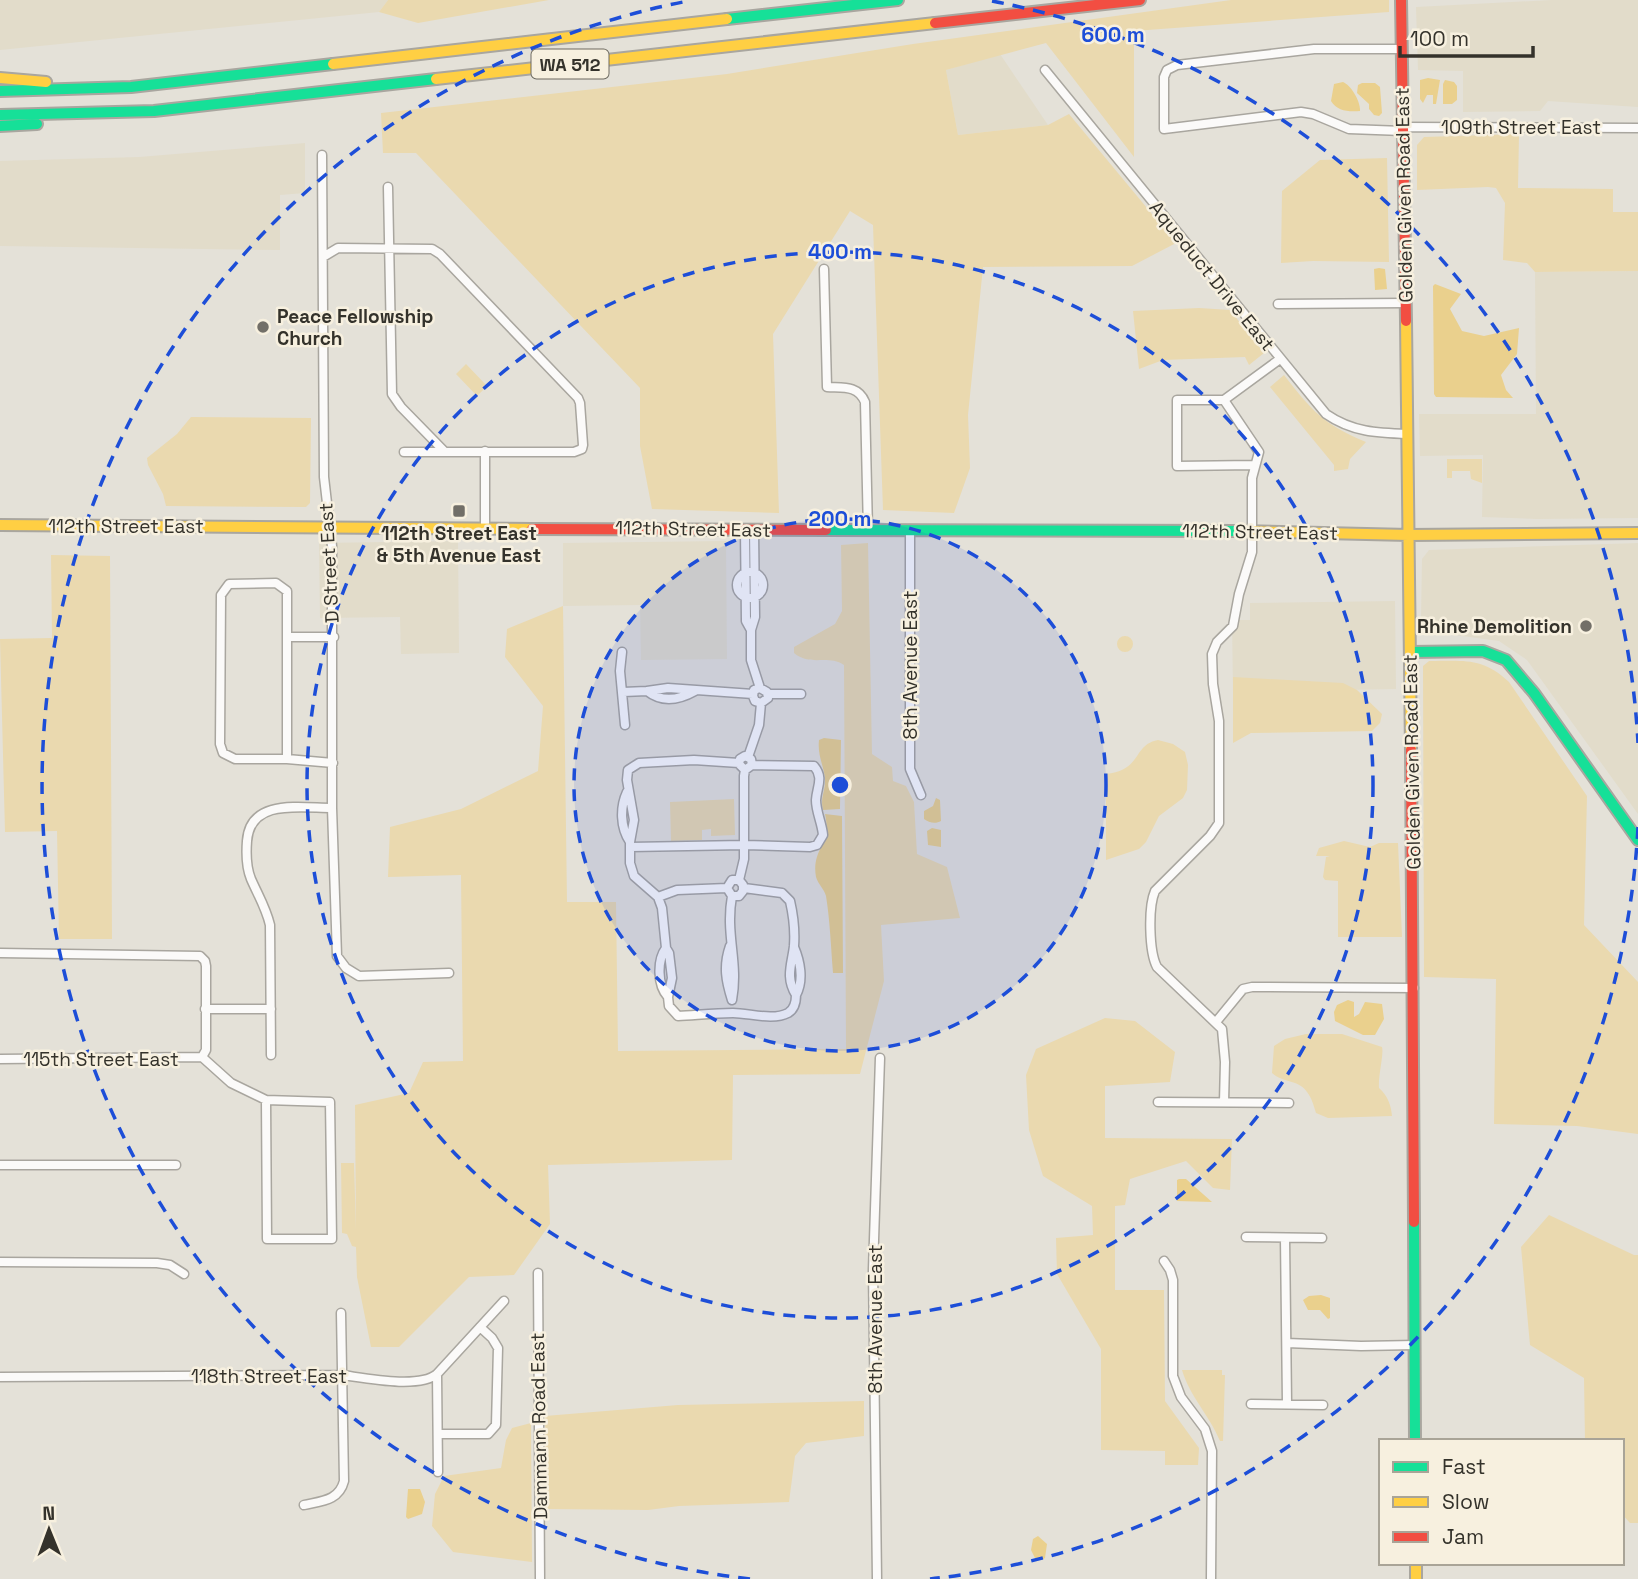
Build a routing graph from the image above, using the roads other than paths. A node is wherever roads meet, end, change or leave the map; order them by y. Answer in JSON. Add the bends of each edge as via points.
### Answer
{"nodes":[{"id":1,"x":898,"y":0,"type":"edge"},
{"id":2,"x":1140,"y":0,"type":"edge"},
{"id":3,"x":1401,"y":0,"type":"edge"},
{"id":4,"x":1402,"y":49,"type":"junction"},
{"id":5,"x":1045,"y":70,"type":"dead end"},
{"id":6,"x":0,"y":78,"type":"edge"},
{"id":7,"x":131,"y":87,"type":"junction"},
{"id":8,"x":0,"y":91,"type":"edge"},
{"id":9,"x":154,"y":111,"type":"junction"},
{"id":10,"x":0,"y":115,"type":"edge"},
{"id":11,"x":0,"y":126,"type":"edge"},
{"id":12,"x":1638,"y":128,"type":"edge"},
{"id":13,"x":1403,"y":129,"type":"junction"},
{"id":14,"x":321,"y":155,"type":"dead end"},
{"id":15,"x":388,"y":187,"type":"dead end"},
{"id":16,"x":389,"y":248,"type":"junction"},
{"id":17,"x":323,"y":257,"type":"junction"},
{"id":18,"x":824,"y":269,"type":"dead end"},
{"id":19,"x":1406,"y":303,"type":"junction"},
{"id":20,"x":1278,"y":304,"type":"dead end"},
{"id":21,"x":1276,"y":362,"type":"junction"},
{"id":22,"x":1224,"y":400,"type":"junction"},
{"id":23,"x":1408,"y":434,"type":"junction"},
{"id":24,"x":444,"y":451,"type":"junction"},
{"id":25,"x":485,"y":451,"type":"junction"},
{"id":26,"x":404,"y":452,"type":"dead end"},
{"id":27,"x":1254,"y":465,"type":"junction"},
{"id":28,"x":0,"y":525,"type":"edge"},
{"id":29,"x":329,"y":526,"type":"junction"},
{"id":30,"x":485,"y":527,"type":"junction"},
{"id":31,"x":750,"y":530,"type":"junction"},
{"id":32,"x":868,"y":531,"type":"junction"},
{"id":33,"x":911,"y":531,"type":"junction"},
{"id":34,"x":1253,"y":531,"type":"junction"},
{"id":35,"x":1638,"y":533,"type":"edge"},
{"id":36,"x":1409,"y":535,"type":"junction"},
{"id":37,"x":750,"y":573,"type":"junction"},
{"id":38,"x":750,"y":597,"type":"junction"},
{"id":39,"x":288,"y":637,"type":"junction"},
{"id":40,"x":334,"y":637,"type":"junction"},
{"id":41,"x":622,"y":652,"type":"dead end"},
{"id":42,"x":1410,"y":652,"type":"junction"},
{"id":43,"x":756,"y":691,"type":"junction"},
{"id":44,"x":624,"y":692,"type":"junction"},
{"id":45,"x":768,"y":694,"type":"junction"},
{"id":46,"x":800,"y":694,"type":"dead end"},
{"id":47,"x":761,"y":703,"type":"junction"},
{"id":48,"x":625,"y":725,"type":"dead end"},
{"id":49,"x":288,"y":759,"type":"junction"},
{"id":50,"x":333,"y":762,"type":"junction"},
{"id":51,"x":746,"y":764,"type":"junction"},
{"id":52,"x":921,"y":795,"type":"dead end"},
{"id":53,"x":332,"y":808,"type":"junction"},
{"id":54,"x":1638,"y":840,"type":"edge"},
{"id":55,"x":630,"y":844,"type":"junction"},
{"id":56,"x":744,"y":845,"type":"junction"},
{"id":57,"x":741,"y":884,"type":"junction"},
{"id":58,"x":730,"y":892,"type":"junction"},
{"id":59,"x":657,"y":897,"type":"junction"},
{"id":60,"x":0,"y":953,"type":"edge"},
{"id":61,"x":449,"y":974,"type":"dead end"},
{"id":62,"x":1414,"y":988,"type":"junction"},
{"id":63,"x":205,"y":1009,"type":"junction"},
{"id":64,"x":271,"y":1009,"type":"junction"},
{"id":65,"x":733,"y":1013,"type":"junction"},
{"id":66,"x":1216,"y":1021,"type":"junction"},
{"id":67,"x":271,"y":1055,"type":"dead end"},
{"id":68,"x":202,"y":1057,"type":"junction"},
{"id":69,"x":880,"y":1058,"type":"dead end"},
{"id":70,"x":0,"y":1059,"type":"edge"},
{"id":71,"x":266,"y":1100,"type":"junction"},
{"id":72,"x":1158,"y":1102,"type":"dead end"},
{"id":73,"x":1224,"y":1102,"type":"junction"},
{"id":74,"x":1289,"y":1103,"type":"dead end"},
{"id":75,"x":176,"y":1165,"type":"dead end"},
{"id":76,"x":0,"y":1166,"type":"edge"},
{"id":77,"x":1246,"y":1237,"type":"dead end"},
{"id":78,"x":1285,"y":1238,"type":"junction"},
{"id":79,"x":1322,"y":1238,"type":"dead end"},
{"id":80,"x":1164,"y":1261,"type":"dead end"},
{"id":81,"x":0,"y":1262,"type":"edge"},
{"id":82,"x":538,"y":1273,"type":"dead end"},
{"id":83,"x":184,"y":1275,"type":"dead end"},
{"id":84,"x":504,"y":1301,"type":"dead end"},
{"id":85,"x":341,"y":1313,"type":"dead end"},
{"id":86,"x":480,"y":1327,"type":"junction"},
{"id":87,"x":1287,"y":1343,"type":"junction"},
{"id":88,"x":1415,"y":1345,"type":"junction"},
{"id":89,"x":437,"y":1374,"type":"junction"},
{"id":90,"x":342,"y":1375,"type":"junction"},
{"id":91,"x":0,"y":1377,"type":"edge"},
{"id":92,"x":1251,"y":1404,"type":"dead end"},
{"id":93,"x":1287,"y":1404,"type":"junction"},
{"id":94,"x":1324,"y":1405,"type":"dead end"},
{"id":95,"x":438,"y":1434,"type":"junction"},
{"id":96,"x":1415,"y":1439,"type":"edge"},
{"id":97,"x":438,"y":1472,"type":"dead end"},
{"id":98,"x":304,"y":1505,"type":"dead end"},
{"id":99,"x":540,"y":1579,"type":"edge"},
{"id":100,"x":877,"y":1579,"type":"edge"},
{"id":101,"x":1211,"y":1579,"type":"edge"}],
"edges":[{"from":1,"to":7,"type":"main road","number":"WA 512"},
{"from":2,"to":9,"type":"main road","number":"WA 512"},
{"from":3,"to":4,"type":"main road","name":"Golden Given Road East"},
{"from":4,"to":13,"type":"main road","name":"Golden Given Road East"},
{"from":4,"to":13,"type":"street","name":"109th Street East","via":[[1314,49],[1177,65],[1164,77],[1164,129],[1301,113],[1349,129]]},
{"from":5,"to":21,"type":"street","name":"Aqueduct Drive East"},
{"from":6,"to":7,"type":"main road"},
{"from":7,"to":8,"type":"main road","number":"WA 512"},
{"from":9,"to":10,"type":"main road","number":"WA 512"},
{"from":9,"to":11,"type":"main road"},
{"from":12,"to":13,"type":"street","name":"109th Street East"},
{"from":13,"to":19,"type":"main road","name":"Golden Given Road East"},
{"from":14,"to":17,"type":"street","name":"D Street East"},
{"from":15,"to":16,"type":"street"},
{"from":16,"to":17,"type":"street","via":[[338,248]]},
{"from":16,"to":24,"type":"street","via":[[392,394]]},
{"from":16,"to":25,"type":"street","via":[[428,248],[440,254],[578,398],[582,449]]},
{"from":17,"to":29,"type":"street","name":"D Street East","via":[[324,477]]},
{"from":18,"to":32,"type":"street","via":[[827,387],[855,389],[865,402]]},
{"from":19,"to":20,"type":"street"},
{"from":19,"to":23,"type":"main road","name":"Golden Given Road East"},
{"from":21,"to":22,"type":"street"},
{"from":21,"to":23,"type":"street","name":"Aqueduct Drive East","via":[[1326,414],[1346,426],[1371,433]]},
{"from":22,"to":27,"type":"street","via":[[1259,452]]},
{"from":22,"to":27,"type":"street","via":[[1177,400],[1177,466]]},
{"from":23,"to":36,"type":"main road","name":"Golden Given Road East"},
{"from":24,"to":25,"type":"street"},
{"from":24,"to":26,"type":"street"},
{"from":25,"to":30,"type":"street"},
{"from":27,"to":34,"type":"street"},
{"from":28,"to":29,"type":"main road","name":"112th Street East"},
{"from":29,"to":30,"type":"main road","name":"112th Street East"},
{"from":29,"to":40,"type":"street","name":"D Street East"},
{"from":30,"to":31,"type":"main road","name":"112th Street East"},
{"from":31,"to":32,"type":"main road","name":"112th Street East"},
{"from":31,"to":37,"type":"street"},
{"from":32,"to":33,"type":"main road","name":"112th Street East"},
{"from":33,"to":34,"type":"main road","name":"112th Street East"},
{"from":33,"to":52,"type":"street","name":"8th Avenue East","via":[[911,769]]},
{"from":34,"to":36,"type":"main road","name":"112th Street East"},
{"from":34,"to":66,"type":"street","via":[[1233,626],[1212,654],[1219,721],[1219,823],[1155,891],[1152,902],[1152,955],[1157,967]]},
{"from":35,"to":36,"type":"main road","name":"112th Street East"},
{"from":36,"to":42,"type":"main road","name":"Golden Given Road East"},
{"from":37,"to":38,"type":"street","via":[[763,585],[760,593]]},
{"from":37,"to":38,"type":"street","via":[[737,585],[740,593]]},
{"from":38,"to":43,"type":"street","via":[[746,621],[751,630]]},
{"from":39,"to":40,"type":"street"},
{"from":39,"to":49,"type":"street"},
{"from":39,"to":49,"type":"street","via":[[288,597],[283,587],[237,583],[223,589],[223,753],[235,759]]},
{"from":40,"to":50,"type":"street","name":"D Street East"},
{"from":41,"to":44,"type":"street"},
{"from":42,"to":54,"type":"main road","via":[[1483,651],[1506,660]]},
{"from":42,"to":62,"type":"main road","name":"Golden Given Road East"},
{"from":43,"to":44,"type":"street","via":[[668,688]]},
{"from":43,"to":45,"type":"street"},
{"from":43,"to":47,"type":"street","via":[[755,701]]},
{"from":44,"to":48,"type":"street"},
{"from":45,"to":46,"type":"street"},
{"from":45,"to":47,"type":"street"},
{"from":47,"to":51,"type":"street"},
{"from":49,"to":50,"type":"street"},
{"from":50,"to":53,"type":"street","name":"D Street East"},
{"from":51,"to":55,"type":"street","via":[[694,760],[634,765],[627,774],[622,813]]},
{"from":51,"to":56,"type":"street"},
{"from":51,"to":56,"type":"street","via":[[814,766],[820,776],[816,801],[822,830],[821,840],[810,847]]},
{"from":53,"to":61,"type":"street","name":"D Street East","via":[[339,961],[359,975]]},
{"from":53,"to":64,"type":"street","via":[[271,809],[259,815],[248,832],[248,870],[270,925]]},
{"from":55,"to":56,"type":"street"},
{"from":55,"to":59,"type":"street","via":[[634,876]]},
{"from":56,"to":57,"type":"street"},
{"from":57,"to":58,"type":"street","via":[[739,896]]},
{"from":57,"to":58,"type":"street","via":[[732,880]]},
{"from":57,"to":65,"type":"street","via":[[782,893],[790,901],[801,977],[793,1008],[782,1015]]},
{"from":58,"to":59,"type":"street","via":[[677,890]]},
{"from":58,"to":65,"type":"street","via":[[725,979]]},
{"from":59,"to":65,"type":"street","via":[[666,947],[660,970],[671,1010],[678,1016]]},
{"from":60,"to":63,"type":"street","via":[[193,954],[203,957],[206,966]]},
{"from":62,"to":66,"type":"street","via":[[1252,987],[1243,989]]},
{"from":62,"to":88,"type":"main road","name":"Golden Given Road East"},
{"from":63,"to":64,"type":"street"},
{"from":63,"to":68,"type":"street","via":[[206,1050]]},
{"from":64,"to":67,"type":"street"},
{"from":66,"to":73,"type":"street","via":[[1223,1034]]},
{"from":68,"to":70,"type":"street","name":"115th Street East"},
{"from":68,"to":71,"type":"street","via":[[231,1083]]},
{"from":69,"to":100,"type":"street","name":"8th Avenue East","via":[[873,1270]]},
{"from":71,"to":71,"type":"street","via":[[330,1102],[332,1239],[267,1239]]},
{"from":72,"to":73,"type":"street"},
{"from":73,"to":74,"type":"street"},
{"from":75,"to":76,"type":"street"},
{"from":77,"to":78,"type":"street"},
{"from":78,"to":79,"type":"street"},
{"from":78,"to":87,"type":"street"},
{"from":80,"to":101,"type":"street","via":[[1173,1280],[1176,1385],[1205,1429],[1212,1451]]},
{"from":81,"to":83,"type":"street","via":[[157,1262]]},
{"from":82,"to":99,"type":"street","name":"Dammann Road East"},
{"from":84,"to":86,"type":"street"},
{"from":85,"to":90,"type":"street"},
{"from":86,"to":89,"type":"street"},
{"from":86,"to":95,"type":"street","via":[[498,1348],[496,1425],[488,1434]]},
{"from":87,"to":88,"type":"street"},
{"from":87,"to":93,"type":"street"},
{"from":88,"to":96,"type":"main road","name":"Golden Given Road East"},
{"from":89,"to":90,"type":"street","name":"118th Street East","via":[[425,1381]]},
{"from":89,"to":95,"type":"street"},
{"from":90,"to":91,"type":"street","name":"118th Street East"},
{"from":90,"to":98,"type":"street","via":[[343,1487],[335,1497]]},
{"from":92,"to":93,"type":"street"},
{"from":93,"to":94,"type":"street"},
{"from":95,"to":97,"type":"street"}]}
